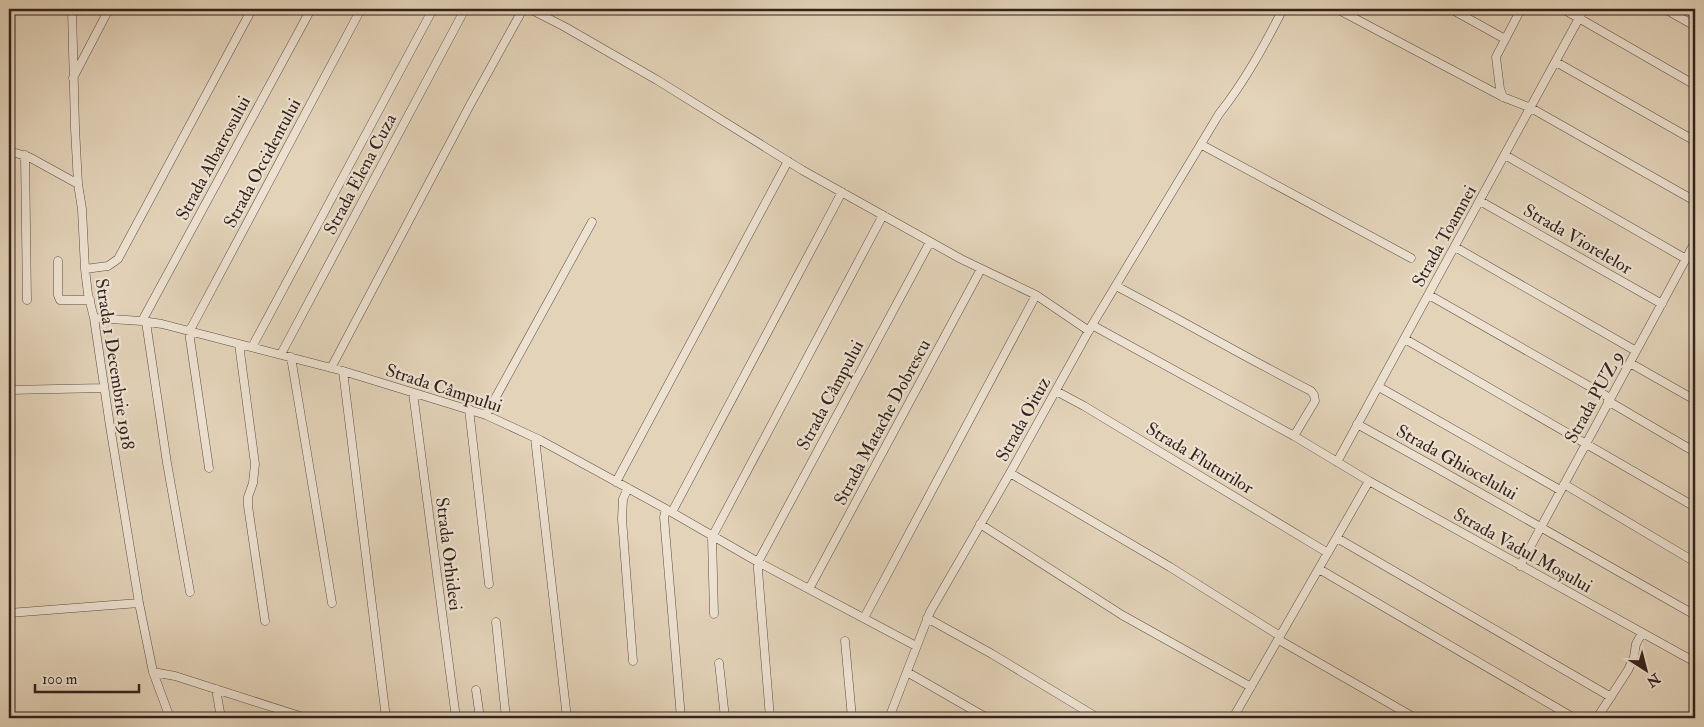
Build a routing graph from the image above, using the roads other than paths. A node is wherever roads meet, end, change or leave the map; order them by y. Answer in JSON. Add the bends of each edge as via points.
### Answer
{"nodes":[{"id":1,"x":72,"y":9,"type":"edge"},
{"id":2,"x":110,"y":9,"type":"edge"},
{"id":3,"x":252,"y":9,"type":"edge"},
{"id":4,"x":311,"y":9,"type":"edge"},
{"id":5,"x":361,"y":9,"type":"edge"},
{"id":6,"x":465,"y":9,"type":"edge"},
{"id":7,"x":524,"y":9,"type":"edge"},
{"id":8,"x":530,"y":9,"type":"edge"},
{"id":9,"x":1283,"y":9,"type":"edge"},
{"id":10,"x":1337,"y":9,"type":"edge"},
{"id":11,"x":1451,"y":9,"type":"edge"},
{"id":12,"x":1521,"y":9,"type":"edge"},
{"id":13,"x":1563,"y":9,"type":"edge"},
{"id":14,"x":1584,"y":9,"type":"edge"},
{"id":15,"x":1665,"y":9,"type":"edge"},
{"id":16,"x":433,"y":10,"type":"edge"},
{"id":17,"x":1578,"y":21,"type":"junction"},
{"id":18,"x":1695,"y":26,"type":"edge"},
{"id":19,"x":1505,"y":39,"type":"junction"},
{"id":20,"x":1556,"y":62,"type":"junction"},
{"id":21,"x":73,"y":79,"type":"junction"},
{"id":22,"x":1695,"y":85,"type":"edge"},
{"id":23,"x":1503,"y":97,"type":"junction"},
{"id":24,"x":1531,"y":108,"type":"junction"},
{"id":25,"x":1695,"y":141,"type":"edge"},
{"id":26,"x":1202,"y":144,"type":"junction"},
{"id":27,"x":9,"y":151,"type":"edge"},
{"id":28,"x":1505,"y":155,"type":"junction"},
{"id":29,"x":25,"y":156,"type":"junction"},
{"id":30,"x":788,"y":161,"type":"junction"},
{"id":31,"x":78,"y":184,"type":"junction"},
{"id":32,"x":842,"y":192,"type":"junction"},
{"id":33,"x":1480,"y":201,"type":"junction"},
{"id":34,"x":1695,"y":201,"type":"edge"},
{"id":35,"x":884,"y":215,"type":"junction"},
{"id":36,"x":592,"y":222,"type":"dead end"},
{"id":37,"x":930,"y":242,"type":"junction"},
{"id":38,"x":1695,"y":242,"type":"edge"},
{"id":39,"x":1455,"y":247,"type":"junction"},
{"id":40,"x":1412,"y":258,"type":"dead end"},
{"id":41,"x":1686,"y":259,"type":"junction"},
{"id":42,"x":58,"y":261,"type":"dead end"},
{"id":43,"x":85,"y":269,"type":"junction"},
{"id":44,"x":982,"y":269,"type":"junction"},
{"id":45,"x":1116,"y":286,"type":"junction"},
{"id":46,"x":1036,"y":295,"type":"junction"},
{"id":47,"x":1429,"y":295,"type":"junction"},
{"id":48,"x":27,"y":300,"type":"dead end"},
{"id":49,"x":90,"y":300,"type":"junction"},
{"id":50,"x":1662,"y":304,"type":"junction"},
{"id":51,"x":94,"y":318,"type":"junction"},
{"id":52,"x":144,"y":321,"type":"junction"},
{"id":53,"x":1090,"y":328,"type":"junction"},
{"id":54,"x":189,"y":332,"type":"junction"},
{"id":55,"x":1405,"y":339,"type":"junction"},
{"id":56,"x":239,"y":344,"type":"junction"},
{"id":57,"x":252,"y":347,"type":"junction"},
{"id":58,"x":1636,"y":351,"type":"junction"},
{"id":59,"x":280,"y":354,"type":"junction"},
{"id":60,"x":291,"y":357,"type":"junction"},
{"id":61,"x":1630,"y":363,"type":"junction"},
{"id":62,"x":331,"y":368,"type":"junction"},
{"id":63,"x":343,"y":371,"type":"junction"},
{"id":64,"x":1379,"y":387,"type":"junction"},
{"id":65,"x":104,"y":388,"type":"junction"},
{"id":66,"x":9,"y":390,"type":"edge"},
{"id":67,"x":1056,"y":391,"type":"junction"},
{"id":68,"x":413,"y":393,"type":"junction"},
{"id":69,"x":1609,"y":400,"type":"junction"},
{"id":70,"x":1695,"y":400,"type":"edge"},
{"id":71,"x":469,"y":409,"type":"junction"},
{"id":72,"x":486,"y":415,"type":"junction"},
{"id":73,"x":1358,"y":424,"type":"junction"},
{"id":74,"x":1294,"y":436,"type":"junction"},
{"id":75,"x":535,"y":438,"type":"junction"},
{"id":76,"x":1586,"y":442,"type":"junction"},
{"id":77,"x":1695,"y":452,"type":"edge"},
{"id":78,"x":1337,"y":462,"type":"junction"},
{"id":79,"x":209,"y":468,"type":"dead end"},
{"id":80,"x":1010,"y":473,"type":"junction"},
{"id":81,"x":1369,"y":481,"type":"junction"},
{"id":82,"x":616,"y":482,"type":"junction"},
{"id":83,"x":1562,"y":487,"type":"junction"},
{"id":84,"x":628,"y":488,"type":"junction"},
{"id":85,"x":1695,"y":507,"type":"edge"},
{"id":86,"x":669,"y":510,"type":"junction"},
{"id":87,"x":980,"y":524,"type":"junction"},
{"id":88,"x":1541,"y":527,"type":"junction"},
{"id":89,"x":712,"y":536,"type":"junction"},
{"id":90,"x":1337,"y":538,"type":"junction"},
{"id":91,"x":1328,"y":553,"type":"junction"},
{"id":92,"x":758,"y":562,"type":"junction"},
{"id":93,"x":1695,"y":562,"type":"edge"},
{"id":94,"x":1520,"y":566,"type":"junction"},
{"id":95,"x":1319,"y":569,"type":"junction"},
{"id":96,"x":489,"y":584,"type":"dead end"},
{"id":97,"x":809,"y":588,"type":"junction"},
{"id":98,"x":190,"y":592,"type":"dead end"},
{"id":99,"x":332,"y":602,"type":"dead end"},
{"id":100,"x":139,"y":603,"type":"junction"},
{"id":101,"x":9,"y":613,"type":"edge"},
{"id":102,"x":714,"y":614,"type":"dead end"},
{"id":103,"x":1695,"y":615,"type":"edge"},
{"id":104,"x":864,"y":618,"type":"junction"},
{"id":105,"x":928,"y":618,"type":"junction"},
{"id":106,"x":265,"y":621,"type":"dead end"},
{"id":107,"x":496,"y":622,"type":"dead end"},
{"id":108,"x":1642,"y":632,"type":"junction"},
{"id":109,"x":1280,"y":638,"type":"junction"},
{"id":110,"x":845,"y":641,"type":"dead end"},
{"id":111,"x":916,"y":646,"type":"junction"},
{"id":112,"x":633,"y":661,"type":"dead end"},
{"id":113,"x":1695,"y":662,"type":"edge"},
{"id":114,"x":719,"y":663,"type":"dead end"},
{"id":115,"x":153,"y":672,"type":"junction"},
{"id":116,"x":908,"y":672,"type":"junction"},
{"id":117,"x":1251,"y":687,"type":"junction"},
{"id":118,"x":216,"y":689,"type":"junction"},
{"id":119,"x":476,"y":690,"type":"dead end"},
{"id":120,"x":1611,"y":697,"type":"junction"},
{"id":121,"x":170,"y":718,"type":"edge"},
{"id":122,"x":221,"y":718,"type":"edge"},
{"id":123,"x":306,"y":718,"type":"edge"},
{"id":124,"x":386,"y":718,"type":"edge"},
{"id":125,"x":456,"y":718,"type":"edge"},
{"id":126,"x":480,"y":718,"type":"edge"},
{"id":127,"x":506,"y":718,"type":"edge"},
{"id":128,"x":567,"y":718,"type":"edge"},
{"id":129,"x":681,"y":718,"type":"edge"},
{"id":130,"x":725,"y":718,"type":"edge"},
{"id":131,"x":770,"y":718,"type":"edge"},
{"id":132,"x":852,"y":718,"type":"edge"},
{"id":133,"x":889,"y":718,"type":"edge"},
{"id":134,"x":987,"y":718,"type":"edge"},
{"id":135,"x":1098,"y":718,"type":"edge"},
{"id":136,"x":1233,"y":718,"type":"edge"},
{"id":137,"x":1415,"y":718,"type":"edge"},
{"id":138,"x":1574,"y":718,"type":"edge"},
{"id":139,"x":1597,"y":718,"type":"edge"}],
"edges":[{"from":1,"to":21,"type":"street","name":"Strada 1 Decembrie 1918"},
{"from":2,"to":21,"type":"street"},
{"from":3,"to":43,"type":"street","via":[[118,258],[108,266]]},
{"from":4,"to":52,"type":"street","name":"Strada Albatrosului"},
{"from":5,"to":54,"type":"street","name":"Strada Occidentului"},
{"from":6,"to":59,"type":"street","name":"Strada Elena Cuza"},
{"from":7,"to":62,"type":"street"},
{"from":8,"to":30,"type":"street","name":"Strada Vadul Moșului","via":[[649,76]]},
{"from":9,"to":26,"type":"street","name":"Strada Oituz","via":[[1257,60]]},
{"from":10,"to":23,"type":"street"},
{"from":11,"to":19,"type":"street"},
{"from":12,"to":19,"type":"street"},
{"from":13,"to":17,"type":"street"},
{"from":14,"to":17,"type":"street","name":"Strada Toamnei"},
{"from":15,"to":18,"type":"street"},
{"from":16,"to":57,"type":"street"},
{"from":17,"to":20,"type":"street","name":"Strada Toamnei"},
{"from":17,"to":22,"type":"street"},
{"from":19,"to":23,"type":"street","via":[[1496,57]]},
{"from":20,"to":24,"type":"street","name":"Strada Toamnei"},
{"from":20,"to":25,"type":"street"},
{"from":21,"to":31,"type":"street","name":"Strada 1 Decembrie 1918"},
{"from":23,"to":24,"type":"street"},
{"from":24,"to":28,"type":"street","name":"Strada Toamnei"},
{"from":24,"to":34,"type":"street"},
{"from":26,"to":40,"type":"street"},
{"from":26,"to":45,"type":"street","name":"Strada Oituz"},
{"from":27,"to":29,"type":"street"},
{"from":28,"to":33,"type":"street","name":"Strada Toamnei"},
{"from":28,"to":41,"type":"street"},
{"from":29,"to":31,"type":"street"},
{"from":29,"to":48,"type":"street"},
{"from":30,"to":32,"type":"street","name":"Strada Vadul Moșului"},
{"from":30,"to":82,"type":"street"},
{"from":31,"to":43,"type":"street","name":"Strada 1 Decembrie 1918"},
{"from":32,"to":35,"type":"street","name":"Strada Vadul Moșului"},
{"from":32,"to":86,"type":"street"},
{"from":33,"to":39,"type":"street","name":"Strada Toamnei"},
{"from":33,"to":50,"type":"street","name":"Strada Viorelelor"},
{"from":35,"to":37,"type":"street","name":"Strada Vadul Moșului"},
{"from":35,"to":89,"type":"street"},
{"from":36,"to":72,"type":"street"},
{"from":37,"to":44,"type":"street","name":"Strada Vadul Moșului"},
{"from":37,"to":92,"type":"street","name":"Strada Câmpului"},
{"from":38,"to":41,"type":"street","name":"Strada PUZ 9"},
{"from":39,"to":47,"type":"street","name":"Strada Toamnei"},
{"from":39,"to":58,"type":"street"},
{"from":41,"to":50,"type":"street","name":"Strada PUZ 9"},
{"from":42,"to":49,"type":"street","via":[[60,300]]},
{"from":43,"to":49,"type":"street","name":"Strada 1 Decembrie 1918"},
{"from":44,"to":46,"type":"street","name":"Strada Vadul Moșului"},
{"from":44,"to":97,"type":"street","name":"Strada Matache Dobrescu"},
{"from":45,"to":53,"type":"street","name":"Strada Oituz"},
{"from":45,"to":74,"type":"street","via":[[1311,391],[1315,401]]},
{"from":46,"to":53,"type":"street","name":"Strada Vadul Moșului"},
{"from":46,"to":104,"type":"street"},
{"from":47,"to":55,"type":"street","name":"Strada Toamnei"},
{"from":47,"to":69,"type":"street"},
{"from":49,"to":51,"type":"street","name":"Strada 1 Decembrie 1918"},
{"from":50,"to":58,"type":"street","name":"Strada PUZ 9"},
{"from":51,"to":52,"type":"street","name":"Strada Câmpului"},
{"from":51,"to":65,"type":"street","name":"Strada 1 Decembrie 1918"},
{"from":52,"to":54,"type":"street","name":"Strada Câmpului"},
{"from":52,"to":98,"type":"street"},
{"from":53,"to":67,"type":"street","name":"Strada Oituz"},
{"from":53,"to":74,"type":"street","name":"Strada Vadul Moșului"},
{"from":54,"to":56,"type":"street","name":"Strada Câmpului"},
{"from":54,"to":79,"type":"street"},
{"from":55,"to":64,"type":"street","name":"Strada Toamnei"},
{"from":55,"to":76,"type":"street"},
{"from":56,"to":57,"type":"street","name":"Strada Câmpului"},
{"from":56,"to":106,"type":"street","via":[[255,464],[248,506]]},
{"from":57,"to":59,"type":"street","name":"Strada Câmpului"},
{"from":58,"to":61,"type":"street","name":"Strada PUZ 9"},
{"from":59,"to":60,"type":"street","name":"Strada Câmpului"},
{"from":60,"to":62,"type":"street","name":"Strada Câmpului"},
{"from":60,"to":99,"type":"street"},
{"from":61,"to":69,"type":"street","name":"Strada PUZ 9"},
{"from":61,"to":70,"type":"street"},
{"from":62,"to":63,"type":"street","name":"Strada Câmpului"},
{"from":63,"to":68,"type":"street","name":"Strada Câmpului"},
{"from":63,"to":124,"type":"street"},
{"from":64,"to":73,"type":"street","name":"Strada Toamnei"},
{"from":64,"to":83,"type":"street"},
{"from":65,"to":66,"type":"street"},
{"from":65,"to":100,"type":"street","name":"Strada 1 Decembrie 1918"},
{"from":67,"to":80,"type":"street","name":"Strada Oituz"},
{"from":67,"to":91,"type":"street","name":"Strada Fluturilor"},
{"from":68,"to":71,"type":"street","name":"Strada Câmpului"},
{"from":68,"to":125,"type":"street","name":"Strada Orhideei"},
{"from":69,"to":76,"type":"street","name":"Strada PUZ 9"},
{"from":69,"to":77,"type":"street"},
{"from":71,"to":72,"type":"street","name":"Strada Câmpului"},
{"from":71,"to":96,"type":"street"},
{"from":72,"to":75,"type":"street","name":"Strada Câmpului"},
{"from":73,"to":78,"type":"street","name":"Strada Toamnei"},
{"from":73,"to":88,"type":"street","name":"Strada Ghiocelului"},
{"from":74,"to":78,"type":"street","name":"Strada Vadul Moșului"},
{"from":75,"to":82,"type":"street","name":"Strada Câmpului"},
{"from":75,"to":128,"type":"street"},
{"from":76,"to":83,"type":"street","name":"Strada PUZ 9"},
{"from":76,"to":85,"type":"street"},
{"from":78,"to":81,"type":"street","name":"Strada Vadul Moșului"},
{"from":80,"to":87,"type":"street","name":"Strada Oituz"},
{"from":80,"to":109,"type":"street","via":[[1170,567]]},
{"from":81,"to":90,"type":"street"},
{"from":81,"to":94,"type":"street","name":"Strada Vadul Moșului"},
{"from":82,"to":84,"type":"street","name":"Strada Câmpului"},
{"from":83,"to":88,"type":"street","name":"Strada PUZ 9"},
{"from":83,"to":93,"type":"street"},
{"from":84,"to":86,"type":"street","name":"Strada Câmpului"},
{"from":84,"to":112,"type":"street","via":[[623,499],[622,519]]},
{"from":86,"to":89,"type":"street","name":"Strada Câmpului"},
{"from":86,"to":129,"type":"street","via":[[664,517]]},
{"from":87,"to":105,"type":"street","name":"Strada Oituz"},
{"from":87,"to":117,"type":"street","via":[[1122,615]]},
{"from":88,"to":94,"type":"street","name":"Strada PUZ 9"},
{"from":88,"to":103,"type":"street","name":"Strada Ghiocelului"},
{"from":89,"to":92,"type":"street","name":"Strada Câmpului"},
{"from":89,"to":102,"type":"street"},
{"from":90,"to":91,"type":"street"},
{"from":90,"to":120,"type":"street"},
{"from":91,"to":95,"type":"street"},
{"from":92,"to":97,"type":"street","name":"Strada Câmpului"},
{"from":92,"to":131,"type":"street"},
{"from":94,"to":108,"type":"street","name":"Strada Vadul Moșului"},
{"from":95,"to":109,"type":"street"},
{"from":95,"to":138,"type":"street"},
{"from":97,"to":104,"type":"street","name":"Strada Câmpului"},
{"from":100,"to":101,"type":"street"},
{"from":100,"to":115,"type":"street","name":"Strada 1 Decembrie 1918"},
{"from":104,"to":111,"type":"street","name":"Strada Câmpului"},
{"from":105,"to":111,"type":"street","name":"Strada Oituz"},
{"from":105,"to":135,"type":"street"},
{"from":107,"to":127,"type":"street"},
{"from":108,"to":113,"type":"street","name":"Strada Vadul Moșului"},
{"from":108,"to":120,"type":"street","via":[[1628,670]]},
{"from":109,"to":117,"type":"street"},
{"from":109,"to":137,"type":"street"},
{"from":110,"to":132,"type":"street"},
{"from":111,"to":116,"type":"street","name":"Strada Oituz"},
{"from":114,"to":130,"type":"street"},
{"from":115,"to":118,"type":"street"},
{"from":115,"to":121,"type":"street","name":"Strada 1 Decembrie 1918"},
{"from":116,"to":133,"type":"street","name":"Strada Oituz"},
{"from":116,"to":134,"type":"street"},
{"from":117,"to":136,"type":"street"},
{"from":118,"to":122,"type":"street"},
{"from":118,"to":123,"type":"street"},
{"from":119,"to":126,"type":"street"},
{"from":120,"to":139,"type":"street"}]}
